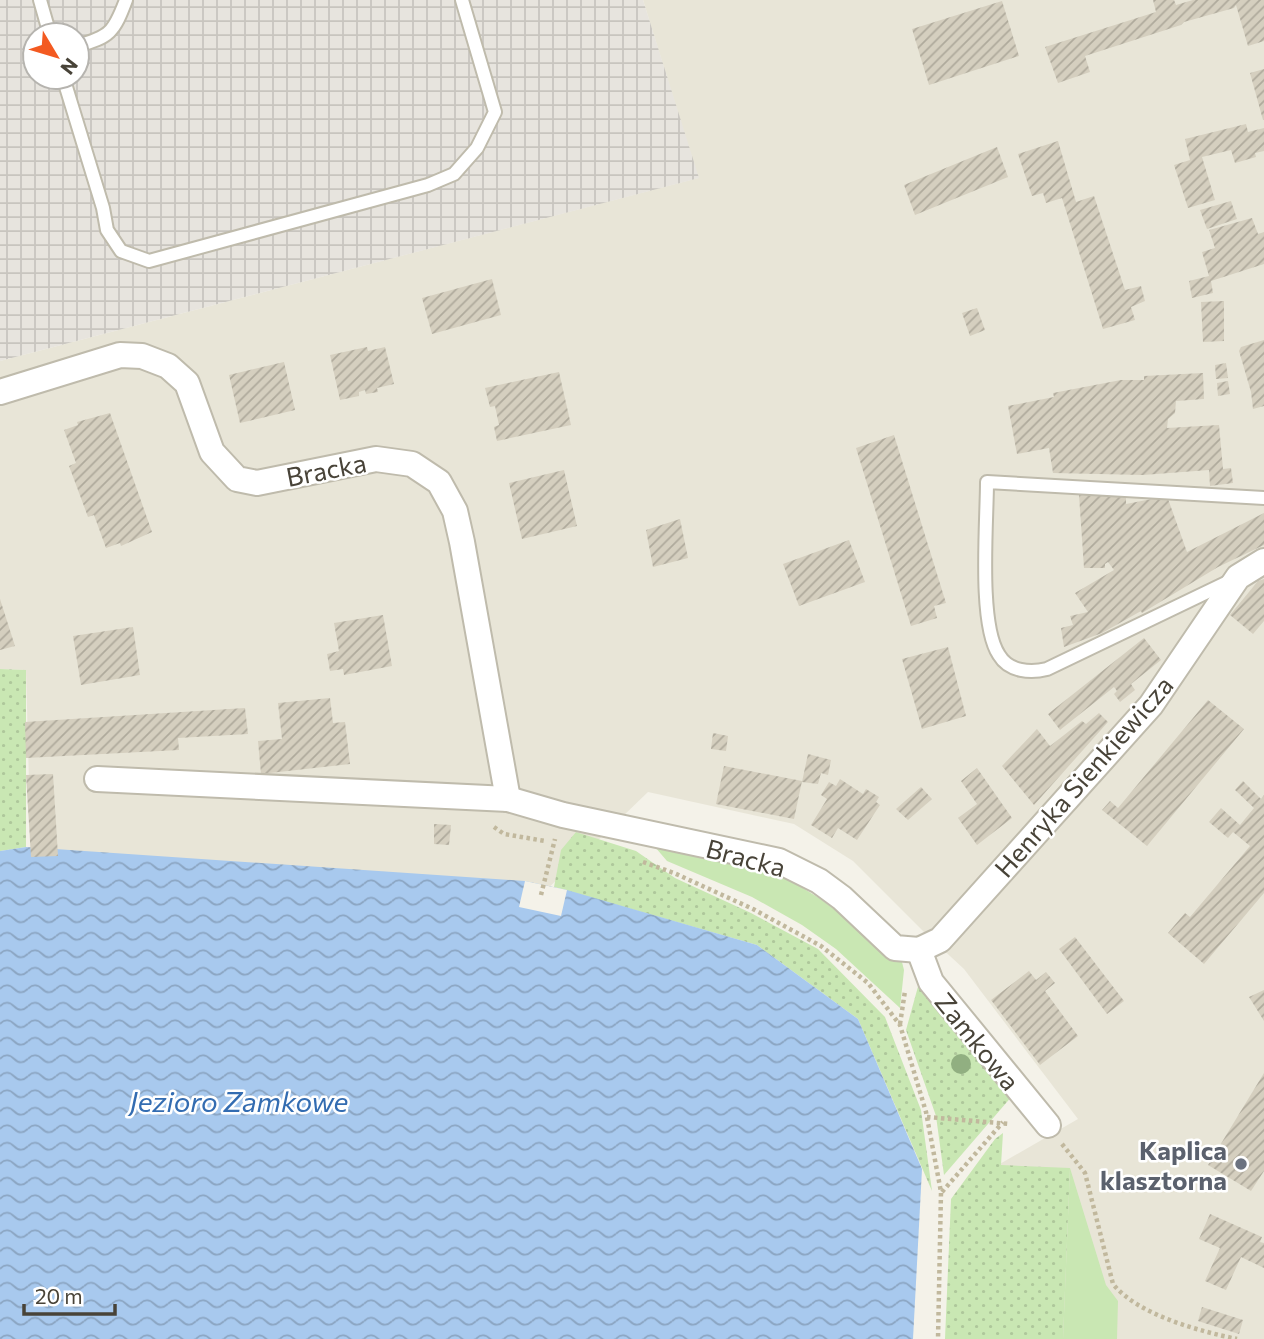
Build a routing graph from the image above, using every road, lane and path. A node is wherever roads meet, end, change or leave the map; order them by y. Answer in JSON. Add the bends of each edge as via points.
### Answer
{"nodes":[{"id":1,"x":40,"y":0,"type":"edge"},
{"id":2,"x":126,"y":0,"type":"edge"},
{"id":3,"x":462,"y":0,"type":"edge"},
{"id":4,"x":46,"y":21,"type":"edge"},
{"id":5,"x":91,"y":42,"type":"edge"},
{"id":6,"x":67,"y":91,"type":"edge"},
{"id":7,"x":0,"y":392,"type":"edge"},
{"id":8,"x":1264,"y":498,"type":"edge"},
{"id":9,"x":1264,"y":561,"type":"edge"},
{"id":10,"x":1238,"y":578,"type":"junction"},
{"id":11,"x":97,"y":779,"type":"dead end"},
{"id":12,"x":478,"y":798,"type":"junction"},
{"id":13,"x":508,"y":799,"type":"junction"},
{"id":14,"x":563,"y":815,"type":"junction"},
{"id":15,"x":554,"y":843,"type":"junction"},
{"id":16,"x":568,"y":845,"type":"dead end"},
{"id":17,"x":635,"y":860,"type":"dead end"},
{"id":18,"x":541,"y":895,"type":"dead end"},
{"id":19,"x":919,"y":950,"type":"junction"},
{"id":20,"x":1024,"y":1098,"type":"junction"},
{"id":21,"x":927,"y":1116,"type":"junction"},
{"id":22,"x":1001,"y":1124,"type":"junction"},
{"id":23,"x":1048,"y":1125,"type":"junction"},
{"id":24,"x":941,"y":1192,"type":"junction"},
{"id":25,"x":938,"y":1339,"type":"edge"},
{"id":26,"x":1237,"y":1339,"type":"edge"}],
"edges":[{"from":1,"to":4,"type":"lane"},
{"from":2,"to":5,"type":"lane","via":[[118,22],[103,39]]},
{"from":3,"to":6,"type":"lane","via":[[495,112],[477,148],[454,174],[149,261],[121,251],[107,230]]},
{"from":7,"to":13,"type":"street","name":"Bracka","via":[[120,355],[142,356],[169,366],[187,383],[212,453],[237,480],[257,483],[376,459],[412,464],[439,482],[455,511],[462,542]]},
{"from":8,"to":10,"type":"lane","via":[[988,482],[986,621],[999,656],[1012,667],[1033,672],[1047,669]]},
{"from":9,"to":10,"type":"street","name":"Henryka Sienkiewicza"},
{"from":10,"to":19,"type":"street","name":"Henryka Sienkiewicza","via":[[1151,705],[940,940]]},
{"from":11,"to":12,"type":"street","name":"Bracka"},
{"from":12,"to":13,"type":"street","name":"Bracka"},
{"from":12,"to":15,"type":"path","via":[[487,822],[504,834]]},
{"from":13,"to":14,"type":"street","name":"Bracka"},
{"from":14,"to":15,"type":"path"},
{"from":14,"to":19,"type":"street","name":"Bracka","via":[[779,861],[842,898],[895,948]]},
{"from":15,"to":16,"type":"path"},
{"from":15,"to":18,"type":"path"},
{"from":17,"to":21,"type":"path","via":[[742,904],[821,946],[868,984],[900,1025]]},
{"from":19,"to":20,"type":"street","name":"Zamkowa","via":[[931,982]]},
{"from":20,"to":22,"type":"path"},
{"from":20,"to":23,"type":"street","name":"Zamkowa"},
{"from":21,"to":22,"type":"path"},
{"from":21,"to":24,"type":"path"},
{"from":22,"to":23,"type":"path"},
{"from":22,"to":24,"type":"path"},
{"from":23,"to":26,"type":"path","via":[[1085,1173],[1112,1284],[1137,1305]]},
{"from":24,"to":25,"type":"path"}]}
